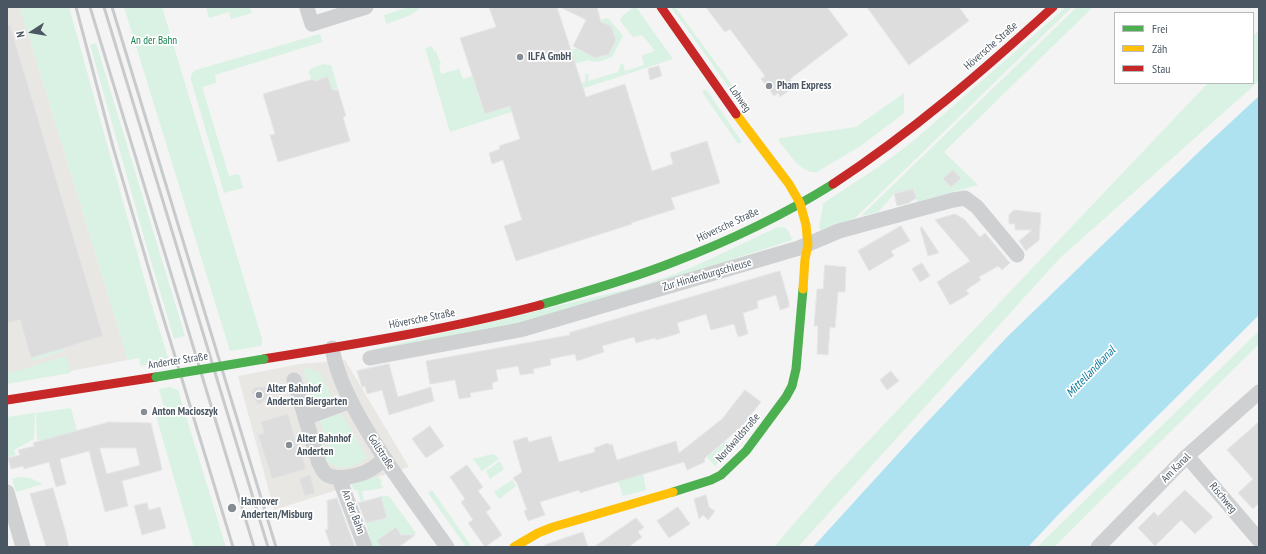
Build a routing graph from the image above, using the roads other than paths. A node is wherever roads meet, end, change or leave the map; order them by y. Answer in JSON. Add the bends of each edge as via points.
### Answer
{"nodes":[{"id":1,"x":366,"y":7,"type":"edge"},
{"id":2,"x":661,"y":7,"type":"edge"},
{"id":3,"x":1053,"y":7,"type":"edge"},
{"id":4,"x":307,"y":8,"type":"edge"},
{"id":5,"x":800,"y":203,"type":"junction"},
{"id":6,"x":808,"y":245,"type":"junction"},
{"id":7,"x":1017,"y":255,"type":"dead end"},
{"id":8,"x":353,"y":344,"type":"joint"},
{"id":9,"x":332,"y":348,"type":"junction"},
{"id":10,"x":370,"y":358,"type":"dead end"},
{"id":11,"x":294,"y":380,"type":"dead end"},
{"id":12,"x":1259,"y":392,"type":"edge"},
{"id":13,"x":7,"y":400,"type":"edge"},
{"id":14,"x":351,"y":401,"type":"junction"},
{"id":15,"x":305,"y":418,"type":"junction"},
{"id":16,"x":1187,"y":456,"type":"junction"},
{"id":17,"x":385,"y":459,"type":"junction"},
{"id":18,"x":339,"y":478,"type":"junction"},
{"id":19,"x":7,"y":492,"type":"edge"},
{"id":20,"x":1259,"y":540,"type":"edge"},
{"id":21,"x":23,"y":547,"type":"edge"},
{"id":22,"x":365,"y":547,"type":"edge"},
{"id":23,"x":447,"y":547,"type":"edge"},
{"id":24,"x":514,"y":547,"type":"edge"},
{"id":25,"x":1098,"y":547,"type":"edge"}],
"edges":[{"from":1,"to":4,"type":"street","via":[[312,24]]},
{"from":2,"to":5,"type":"main road","name":"Lohweg","via":[[789,184]]},
{"from":3,"to":5,"type":"main road","name":"Höversche Straße","via":[[925,118],[860,165]]},
{"from":5,"to":6,"type":"main road","name":"Nordwaldstraße"},
{"from":5,"to":8,"type":"main road","name":"Höversche Straße","via":[[721,243],[671,264],[602,287],[474,322]]},
{"from":6,"to":7,"type":"street","name":"Zur Hindenburgschleuse","via":[[839,231],[965,198],[977,208]]},
{"from":6,"to":10,"type":"street","name":"Zur Hindenburgschleuse","via":[[522,329]]},
{"from":6,"to":24,"type":"main road","name":"Nordwaldstraße","via":[[796,369],[792,386],[779,407],[735,463],[711,480],[553,527]]},
{"from":8,"to":9,"type":"main road","name":"Anderter Straße"},
{"from":9,"to":13,"type":"main road","name":"Anderter Straße","bridge":true},
{"from":9,"to":14,"type":"street","name":"Gollstraße","via":[[336,370]]},
{"from":11,"to":15,"type":"street","name":"An der Bahn"},
{"from":12,"to":16,"type":"street","name":"Am Kanal"},
{"from":14,"to":15,"type":"street"},
{"from":14,"to":17,"type":"street","name":"Gollstraße"},
{"from":15,"to":18,"type":"street","name":"An der Bahn","via":[[318,463],[325,473]]},
{"from":16,"to":20,"type":"street","name":"Rischweg"},
{"from":16,"to":25,"type":"street","name":"Am Kanal"},
{"from":17,"to":18,"type":"street","name":"An der Bahn","via":[[367,472]]},
{"from":17,"to":23,"type":"street","name":"Gollstraße"},
{"from":18,"to":22,"type":"street","name":"An der Bahn"},
{"from":19,"to":21,"type":"street"}]}
